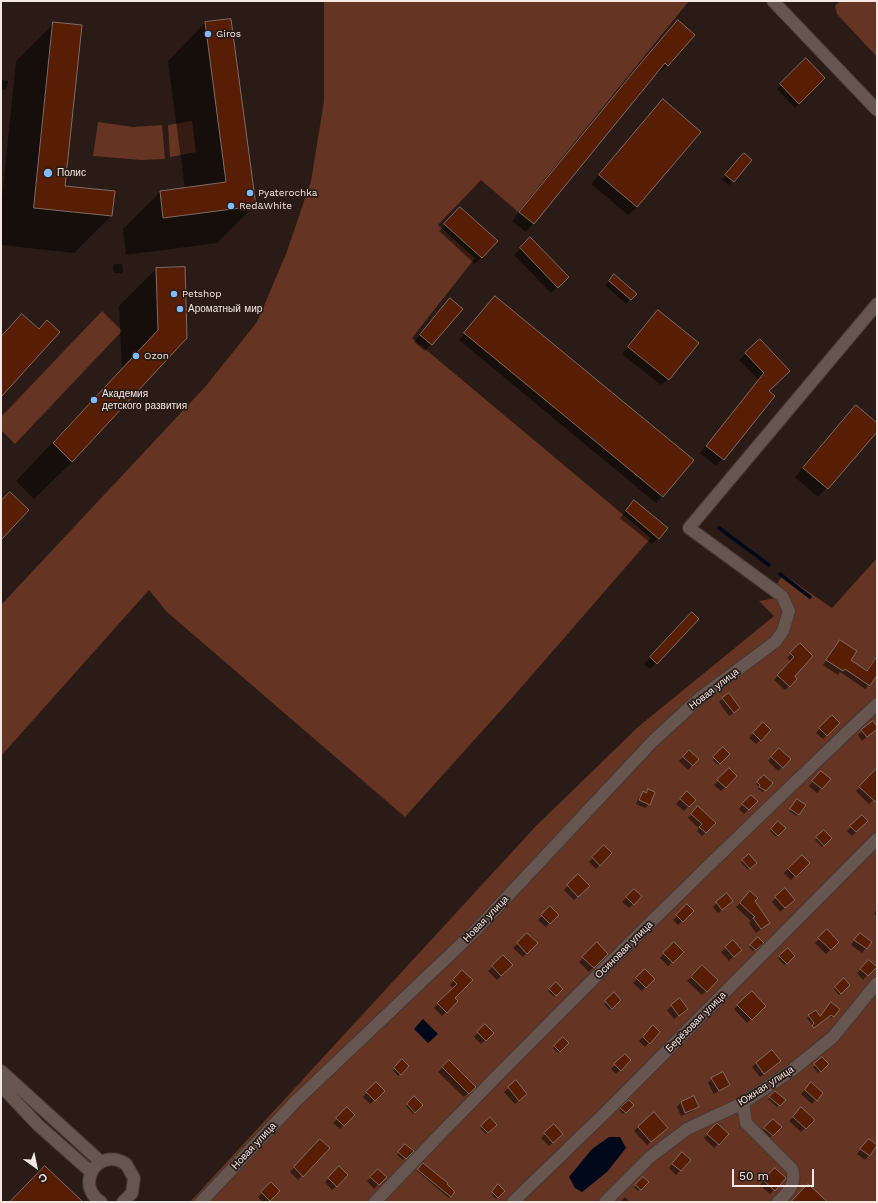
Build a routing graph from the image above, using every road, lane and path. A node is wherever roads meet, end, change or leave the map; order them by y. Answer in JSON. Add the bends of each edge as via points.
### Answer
{"nodes":[{"id":1,"x":773,"y":1,"type":"edge"},
{"id":2,"x":877,"y":110,"type":"edge"},
{"id":3,"x":877,"y":304,"type":"edge"},
{"id":4,"x":877,"y":704,"type":"edge"},
{"id":5,"x":877,"y":839,"type":"edge"},
{"id":6,"x":877,"y":983,"type":"edge"},
{"id":7,"x":1,"y":1070,"type":"edge"},
{"id":8,"x":1,"y":1086,"type":"edge"},
{"id":9,"x":743,"y":1103,"type":"junction"},
{"id":10,"x":101,"y":1162,"type":"junction"},
{"id":11,"x":91,"y":1172,"type":"junction"},
{"id":12,"x":101,"y":1202,"type":"edge"},
{"id":13,"x":123,"y":1202,"type":"edge"},
{"id":14,"x":201,"y":1202,"type":"edge"},
{"id":15,"x":375,"y":1202,"type":"edge"},
{"id":16,"x":513,"y":1202,"type":"edge"},
{"id":17,"x":605,"y":1202,"type":"edge"},
{"id":18,"x":778,"y":1202,"type":"edge"}],
"edges":[{"from":1,"to":2,"type":"street"},
{"from":3,"to":14,"type":"street","name":"Новая улица","via":[[689,528],[782,596],[789,611],[783,631],[775,642],[701,697],[653,741],[475,931],[296,1101]]},
{"from":4,"to":15,"type":"street","name":"Осиновая улица","via":[[740,834]]},
{"from":5,"to":16,"type":"street","name":"Берёзовая улица"},
{"from":6,"to":9,"type":"street","name":"Южная улица","via":[[833,1037],[791,1071]]},
{"from":7,"to":10,"type":"street"},
{"from":8,"to":11,"type":"street","via":[[38,1125]]},
{"from":9,"to":17,"type":"street","name":"Южная улица","via":[[687,1129],[650,1157]]},
{"from":9,"to":18,"type":"street","via":[[746,1123],[792,1169],[795,1177],[792,1186]]},
{"from":10,"to":11,"type":"street"},
{"from":10,"to":13,"type":"street","via":[[111,1159],[122,1161],[133,1173],[134,1188],[129,1198]]},
{"from":11,"to":12,"type":"street","via":[[90,1188]]}]}
